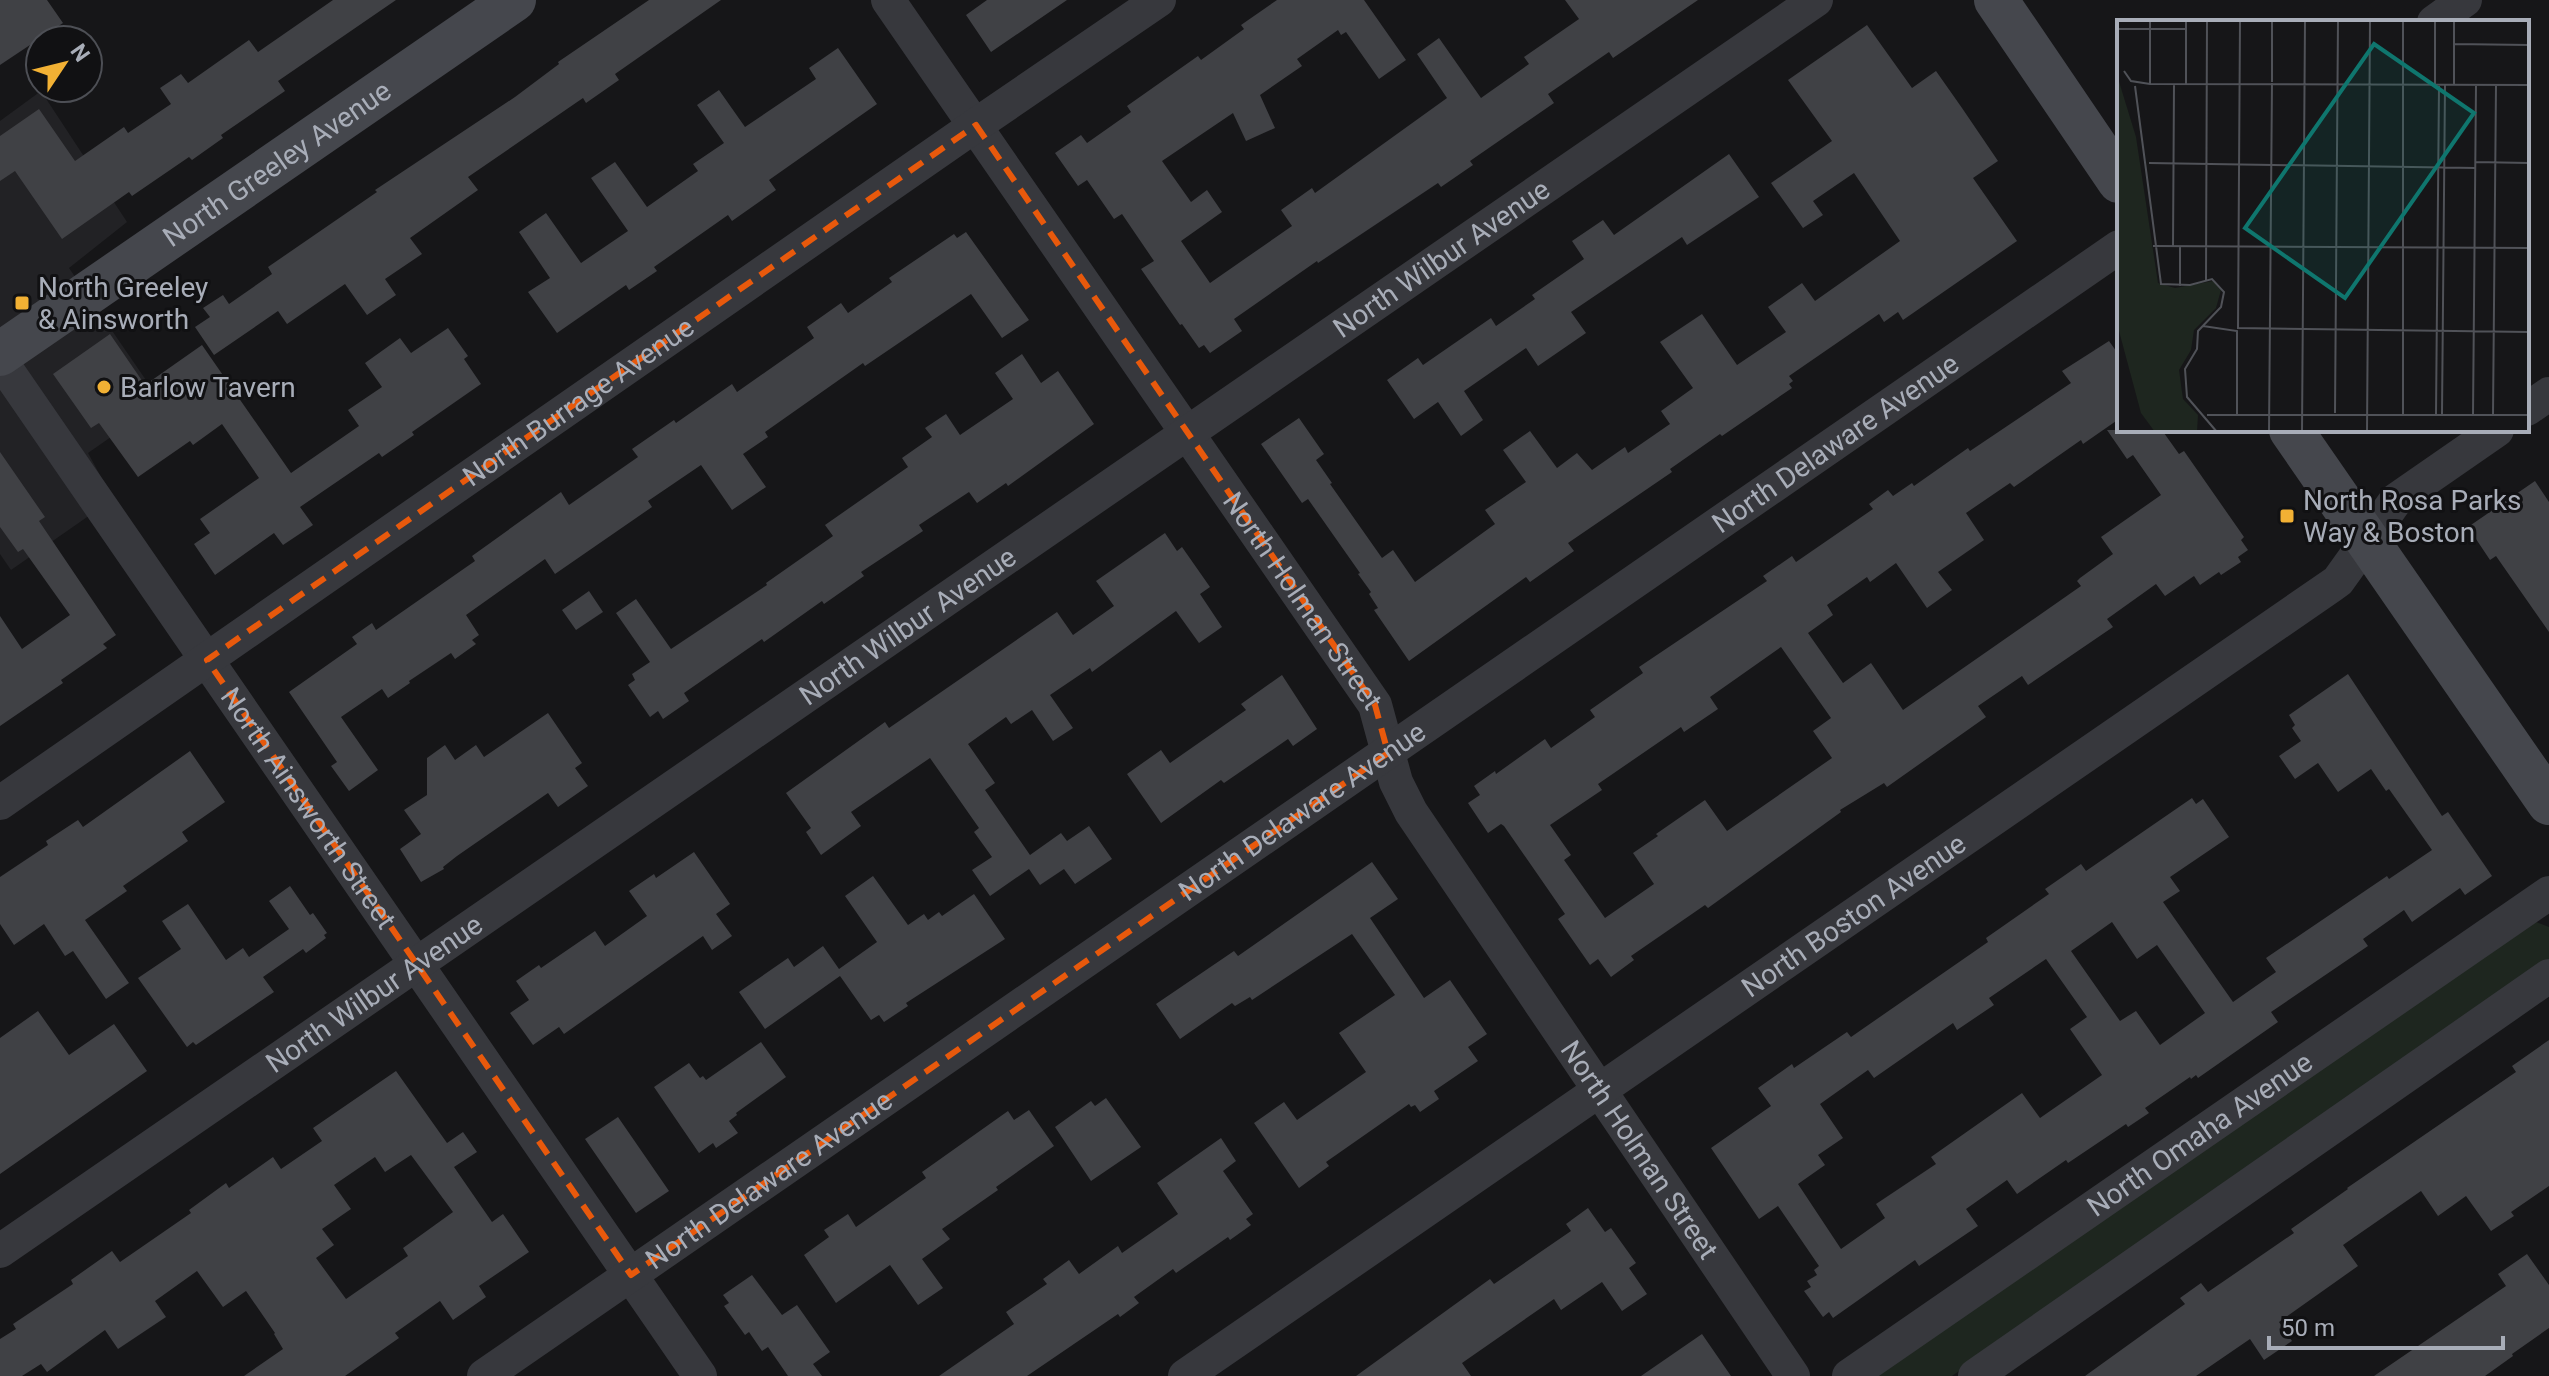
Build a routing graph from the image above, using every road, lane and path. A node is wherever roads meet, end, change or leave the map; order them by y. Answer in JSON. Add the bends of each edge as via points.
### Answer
{"nodes":[{"id":1,"x":514,"y":0,"type":"edge"},
{"id":2,"x":888,"y":0,"type":"edge"},
{"id":3,"x":1159,"y":0,"type":"edge"},
{"id":4,"x":1816,"y":0,"type":"edge"},
{"id":5,"x":1996,"y":0,"type":"edge"},
{"id":6,"x":2465,"y":0,"type":"edge"},
{"id":7,"x":2437,"y":20,"type":"edge"},
{"id":8,"x":976,"y":125,"type":"junction"},
{"id":9,"x":2117,"y":178,"type":"edge"},
{"id":10,"x":2117,"y":248,"type":"edge"},
{"id":11,"x":0,"y":357,"type":"edge"},
{"id":12,"x":2549,"y":394,"type":"edge"},
{"id":13,"x":2529,"y":408,"type":"edge"},
{"id":14,"x":2292,"y":432,"type":"edge"},
{"id":15,"x":2494,"y":432,"type":"edge"},
{"id":16,"x":1186,"y":434,"type":"junction"},
{"id":17,"x":2367,"y":540,"type":"junction"},
{"id":18,"x":207,"y":660,"type":"junction"},
{"id":19,"x":1388,"y":753,"type":"junction"},
{"id":20,"x":0,"y":803,"type":"edge"},
{"id":21,"x":2549,"y":803,"type":"edge"},
{"id":22,"x":2549,"y":893,"type":"edge"},
{"id":23,"x":416,"y":965,"type":"junction"},
{"id":24,"x":2549,"y":976,"type":"edge"},
{"id":25,"x":1599,"y":1091,"type":"junction"},
{"id":26,"x":0,"y":1251,"type":"edge"},
{"id":27,"x":631,"y":1275,"type":"junction"},
{"id":28,"x":484,"y":1376,"type":"edge"},
{"id":29,"x":700,"y":1376,"type":"edge"},
{"id":30,"x":1185,"y":1376,"type":"edge"},
{"id":31,"x":1793,"y":1376,"type":"edge"},
{"id":32,"x":1849,"y":1376,"type":"edge"},
{"id":33,"x":1975,"y":1376,"type":"edge"}],
"edges":[{"from":1,"to":11,"type":"main road","name":"North Greeley Avenue"},
{"from":2,"to":8,"type":"street","name":"North Holman Street"},
{"from":3,"to":8,"type":"street","name":"North Burrage Avenue"},
{"from":4,"to":16,"type":"street","name":"North Wilbur Avenue"},
{"from":5,"to":9,"type":"main road"},
{"from":6,"to":7,"type":"street"},
{"from":8,"to":16,"type":"street","name":"North Holman Street"},
{"from":8,"to":18,"type":"street","name":"North Burrage Avenue"},
{"from":10,"to":19,"type":"street","name":"North Delaware Avenue"},
{"from":11,"to":18,"type":"street","name":"North Ainsworth Street"},
{"from":12,"to":13,"type":"street"},
{"from":14,"to":17,"type":"main road"},
{"from":15,"to":17,"type":"street","name":"North Boston Avenue","via":[[2396,500]]},
{"from":16,"to":19,"type":"street","name":"North Holman Street","via":[[1375,705]]},
{"from":16,"to":23,"type":"street","name":"North Wilbur Avenue"},
{"from":17,"to":21,"type":"main road"},
{"from":17,"to":25,"type":"street","name":"North Boston Avenue","via":[[2338,581]]},
{"from":18,"to":20,"type":"street","name":"North Burrage Avenue"},
{"from":18,"to":23,"type":"street","name":"North Ainsworth Street"},
{"from":19,"to":25,"type":"street","name":"North Holman Street","via":[[1411,812]]},
{"from":19,"to":27,"type":"street","name":"North Delaware Avenue"},
{"from":22,"to":32,"type":"street","name":"North Omaha Avenue"},
{"from":23,"to":26,"type":"street","name":"North Wilbur Avenue"},
{"from":23,"to":27,"type":"street","name":"North Ainsworth Street"},
{"from":24,"to":33,"type":"street"},
{"from":25,"to":30,"type":"street","name":"North Boston Avenue"},
{"from":25,"to":31,"type":"street","name":"North Holman Street"},
{"from":27,"to":28,"type":"street","name":"North Delaware Avenue"},
{"from":27,"to":29,"type":"street","name":"North Ainsworth Street"}]}
